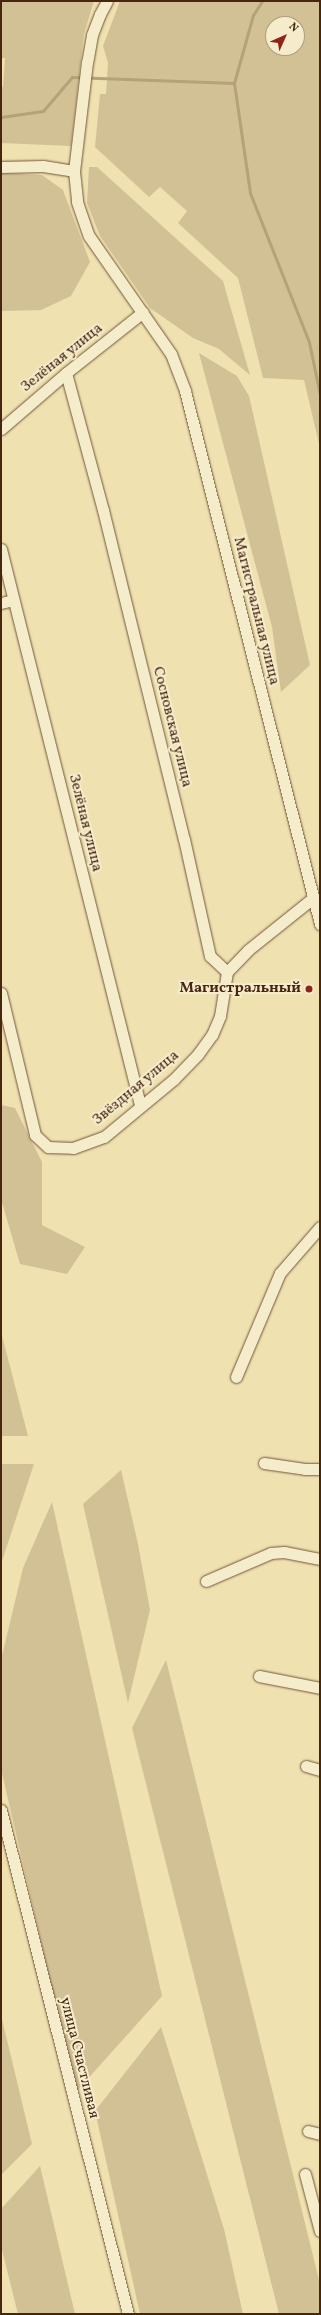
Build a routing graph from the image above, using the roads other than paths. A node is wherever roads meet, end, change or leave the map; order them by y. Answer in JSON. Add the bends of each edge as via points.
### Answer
{"nodes":[{"id":1,"x":107,"y":1,"type":"edge"},
{"id":2,"x":1,"y":167,"type":"edge"},
{"id":3,"x":74,"y":171,"type":"junction"},
{"id":4,"x":143,"y":312,"type":"junction"},
{"id":5,"x":66,"y":373,"type":"junction"},
{"id":6,"x":1,"y":429,"type":"edge"},
{"id":7,"x":1,"y":549,"type":"edge"},
{"id":8,"x":13,"y":600,"type":"junction"},
{"id":9,"x":1,"y":603,"type":"edge"},
{"id":10,"x":313,"y":898,"type":"junction"},
{"id":11,"x":320,"y":924,"type":"edge"},
{"id":12,"x":227,"y":972,"type":"junction"},
{"id":13,"x":1,"y":993,"type":"edge"},
{"id":14,"x":140,"y":1105,"type":"junction"},
{"id":15,"x":320,"y":1227,"type":"edge"},
{"id":16,"x":236,"y":1377,"type":"dead end"},
{"id":17,"x":264,"y":1463,"type":"dead end"},
{"id":18,"x":320,"y":1469,"type":"edge"},
{"id":19,"x":320,"y":1559,"type":"edge"},
{"id":20,"x":206,"y":1581,"type":"dead end"},
{"id":21,"x":259,"y":1676,"type":"dead end"},
{"id":22,"x":320,"y":1688,"type":"edge"},
{"id":23,"x":306,"y":1766,"type":"dead end"},
{"id":24,"x":320,"y":1770,"type":"edge"},
{"id":25,"x":1,"y":1810,"type":"edge"},
{"id":26,"x":308,"y":2131,"type":"dead end"},
{"id":27,"x":320,"y":2134,"type":"edge"},
{"id":28,"x":304,"y":2174,"type":"dead end"},
{"id":29,"x":320,"y":2231,"type":"edge"},
{"id":30,"x":128,"y":2314,"type":"edge"}],
"edges":[{"from":1,"to":3,"type":"street","name":"Магистральная улица","via":[[92,35]]},
{"from":2,"to":3,"type":"street","via":[[43,166]]},
{"from":3,"to":4,"type":"street","name":"Магистральная улица","via":[[77,202],[89,236]]},
{"from":4,"to":5,"type":"street","name":"Зелёная улица"},
{"from":4,"to":10,"type":"street","name":"Магистральная улица","via":[[170,354],[186,391]]},
{"from":5,"to":6,"type":"street","name":"Зелёная улица"},
{"from":5,"to":12,"type":"street","name":"Сосновская улица","via":[[103,510],[184,839],[208,951]]},
{"from":7,"to":8,"type":"street","name":"Зелёная улица"},
{"from":8,"to":9,"type":"street"},
{"from":8,"to":14,"type":"street","name":"Зелёная улица"},
{"from":10,"to":11,"type":"street","name":"Магистральная улица"},
{"from":10,"to":12,"type":"street","via":[[248,950]]},
{"from":12,"to":14,"type":"street","name":"Звёздная улица","via":[[220,1016],[212,1035],[174,1079]]},
{"from":13,"to":14,"type":"street","name":"Звёздная улица","via":[[35,1135],[41,1142],[48,1147],[72,1148],[104,1137]]},
{"from":15,"to":16,"type":"street","via":[[280,1272]]},
{"from":17,"to":18,"type":"street"},
{"from":19,"to":20,"type":"street","via":[[284,1552],[271,1553]]},
{"from":21,"to":22,"type":"street"},
{"from":23,"to":24,"type":"street"},
{"from":25,"to":30,"type":"street","name":"улица Счастливая"},
{"from":26,"to":27,"type":"street"},
{"from":28,"to":29,"type":"street"}]}
